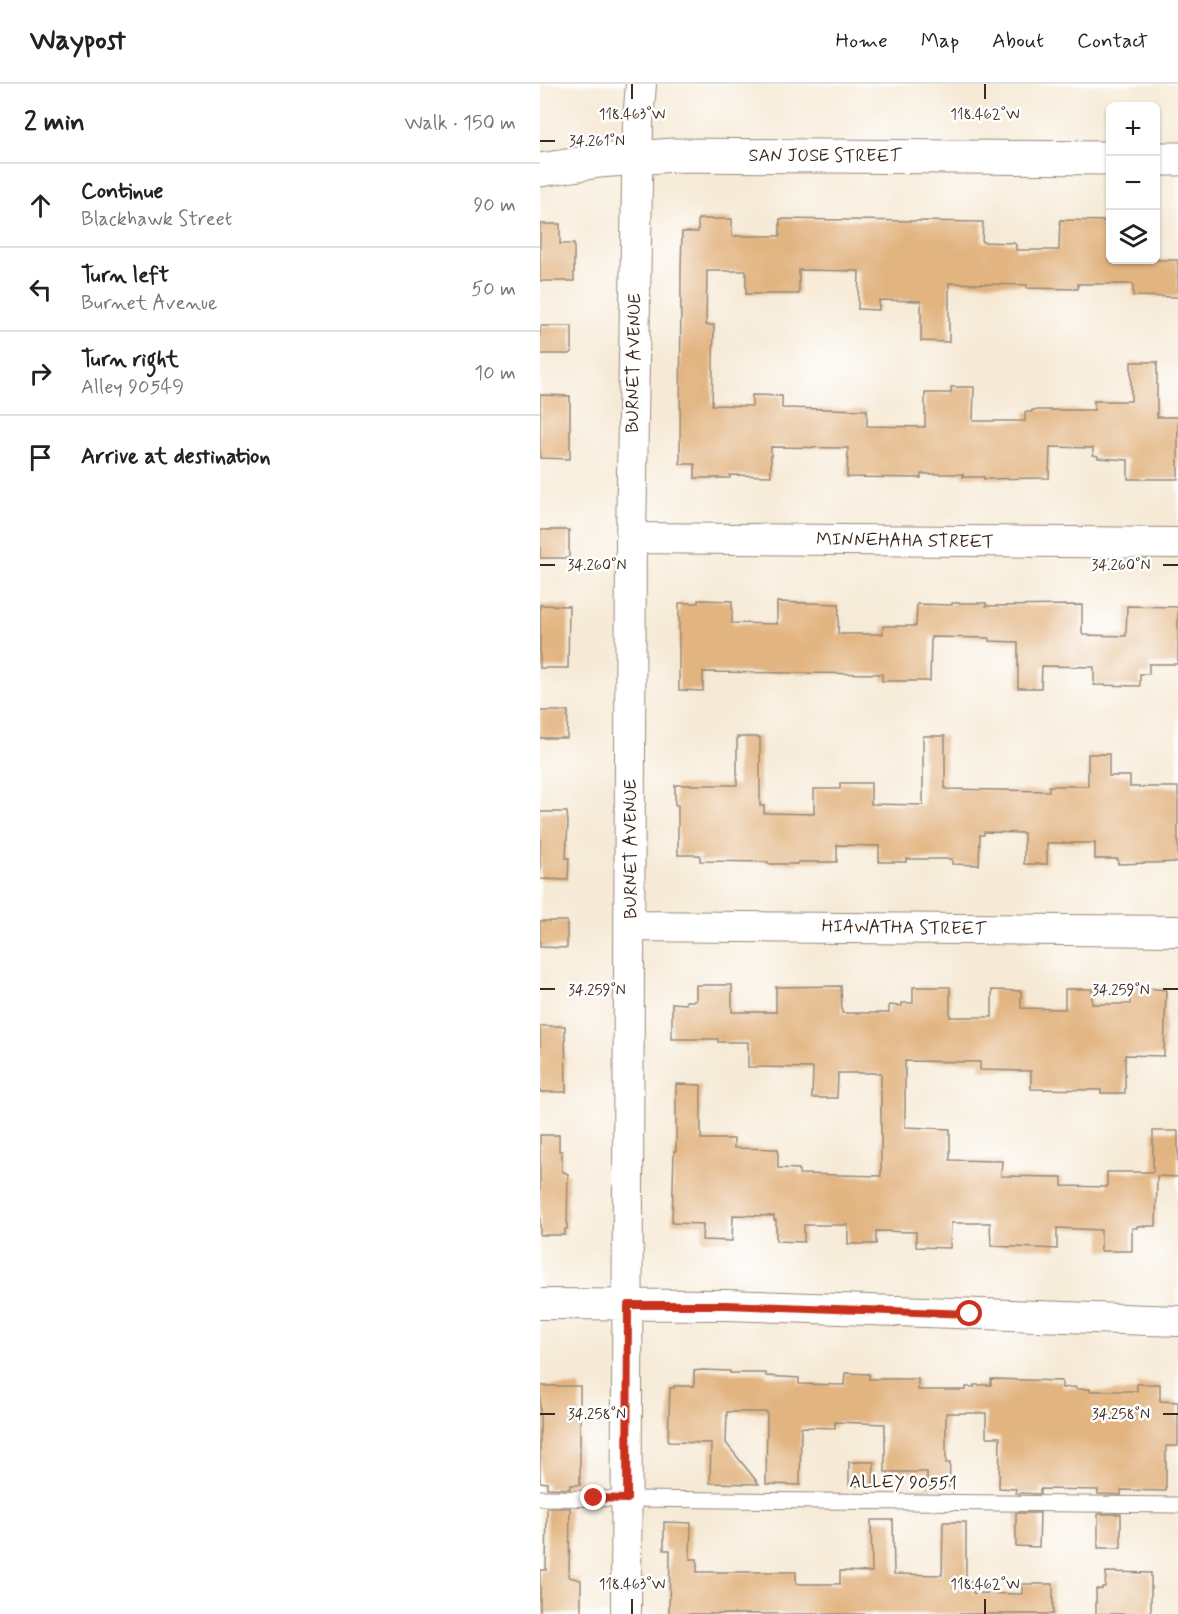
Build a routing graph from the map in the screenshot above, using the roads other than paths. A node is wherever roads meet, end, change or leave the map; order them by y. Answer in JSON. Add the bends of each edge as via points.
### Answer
{"nodes":[{"id":1,"x":641,"y":84,"type":"edge"},
{"id":2,"x":638,"y":158,"type":"junction"},
{"id":3,"x":1106,"y":159,"type":"edge"},
{"id":4,"x":1160,"y":159,"type":"edge"},
{"id":5,"x":1178,"y":159,"type":"edge"},
{"id":6,"x":540,"y":170,"type":"edge"},
{"id":7,"x":631,"y":538,"type":"junction"},
{"id":8,"x":1178,"y":543,"type":"edge"},
{"id":9,"x":631,"y":926,"type":"junction"},
{"id":10,"x":1178,"y":931,"type":"edge"},
{"id":11,"x":540,"y":1304,"type":"edge"},
{"id":12,"x":628,"y":1305,"type":"junction"},
{"id":13,"x":1178,"y":1321,"type":"edge"},
{"id":14,"x":540,"y":1498,"type":"edge"},
{"id":15,"x":627,"y":1499,"type":"junction"},
{"id":16,"x":1178,"y":1505,"type":"edge"},
{"id":17,"x":626,"y":1614,"type":"edge"}],
"edges":[{"from":1,"to":2,"type":"street","name":"BURNET AVENUE"},
{"from":2,"to":3,"type":"street","name":"SAN JOSE STREET","via":[[685,155]]},
{"from":2,"to":6,"type":"street","name":"SAN JOSE STREET"},
{"from":2,"to":7,"type":"street","name":"BURNET AVENUE"},
{"from":4,"to":5,"type":"street"},
{"from":7,"to":8,"type":"street","name":"MINNEHAHA STREET"},
{"from":7,"to":9,"type":"street","name":"BURNET AVENUE"},
{"from":9,"to":10,"type":"street","name":"HIAWATHA STREET"},
{"from":9,"to":12,"type":"street","name":"BURNET AVENUE"},
{"from":11,"to":12,"type":"street"},
{"from":12,"to":13,"type":"street"},
{"from":12,"to":15,"type":"street","name":"BURNET AVENUE"},
{"from":14,"to":15,"type":"lane","name":"ALLEY 90551"},
{"from":15,"to":16,"type":"lane","name":"ALLEY 90551"},
{"from":15,"to":17,"type":"street","name":"BURNET AVENUE"}]}
